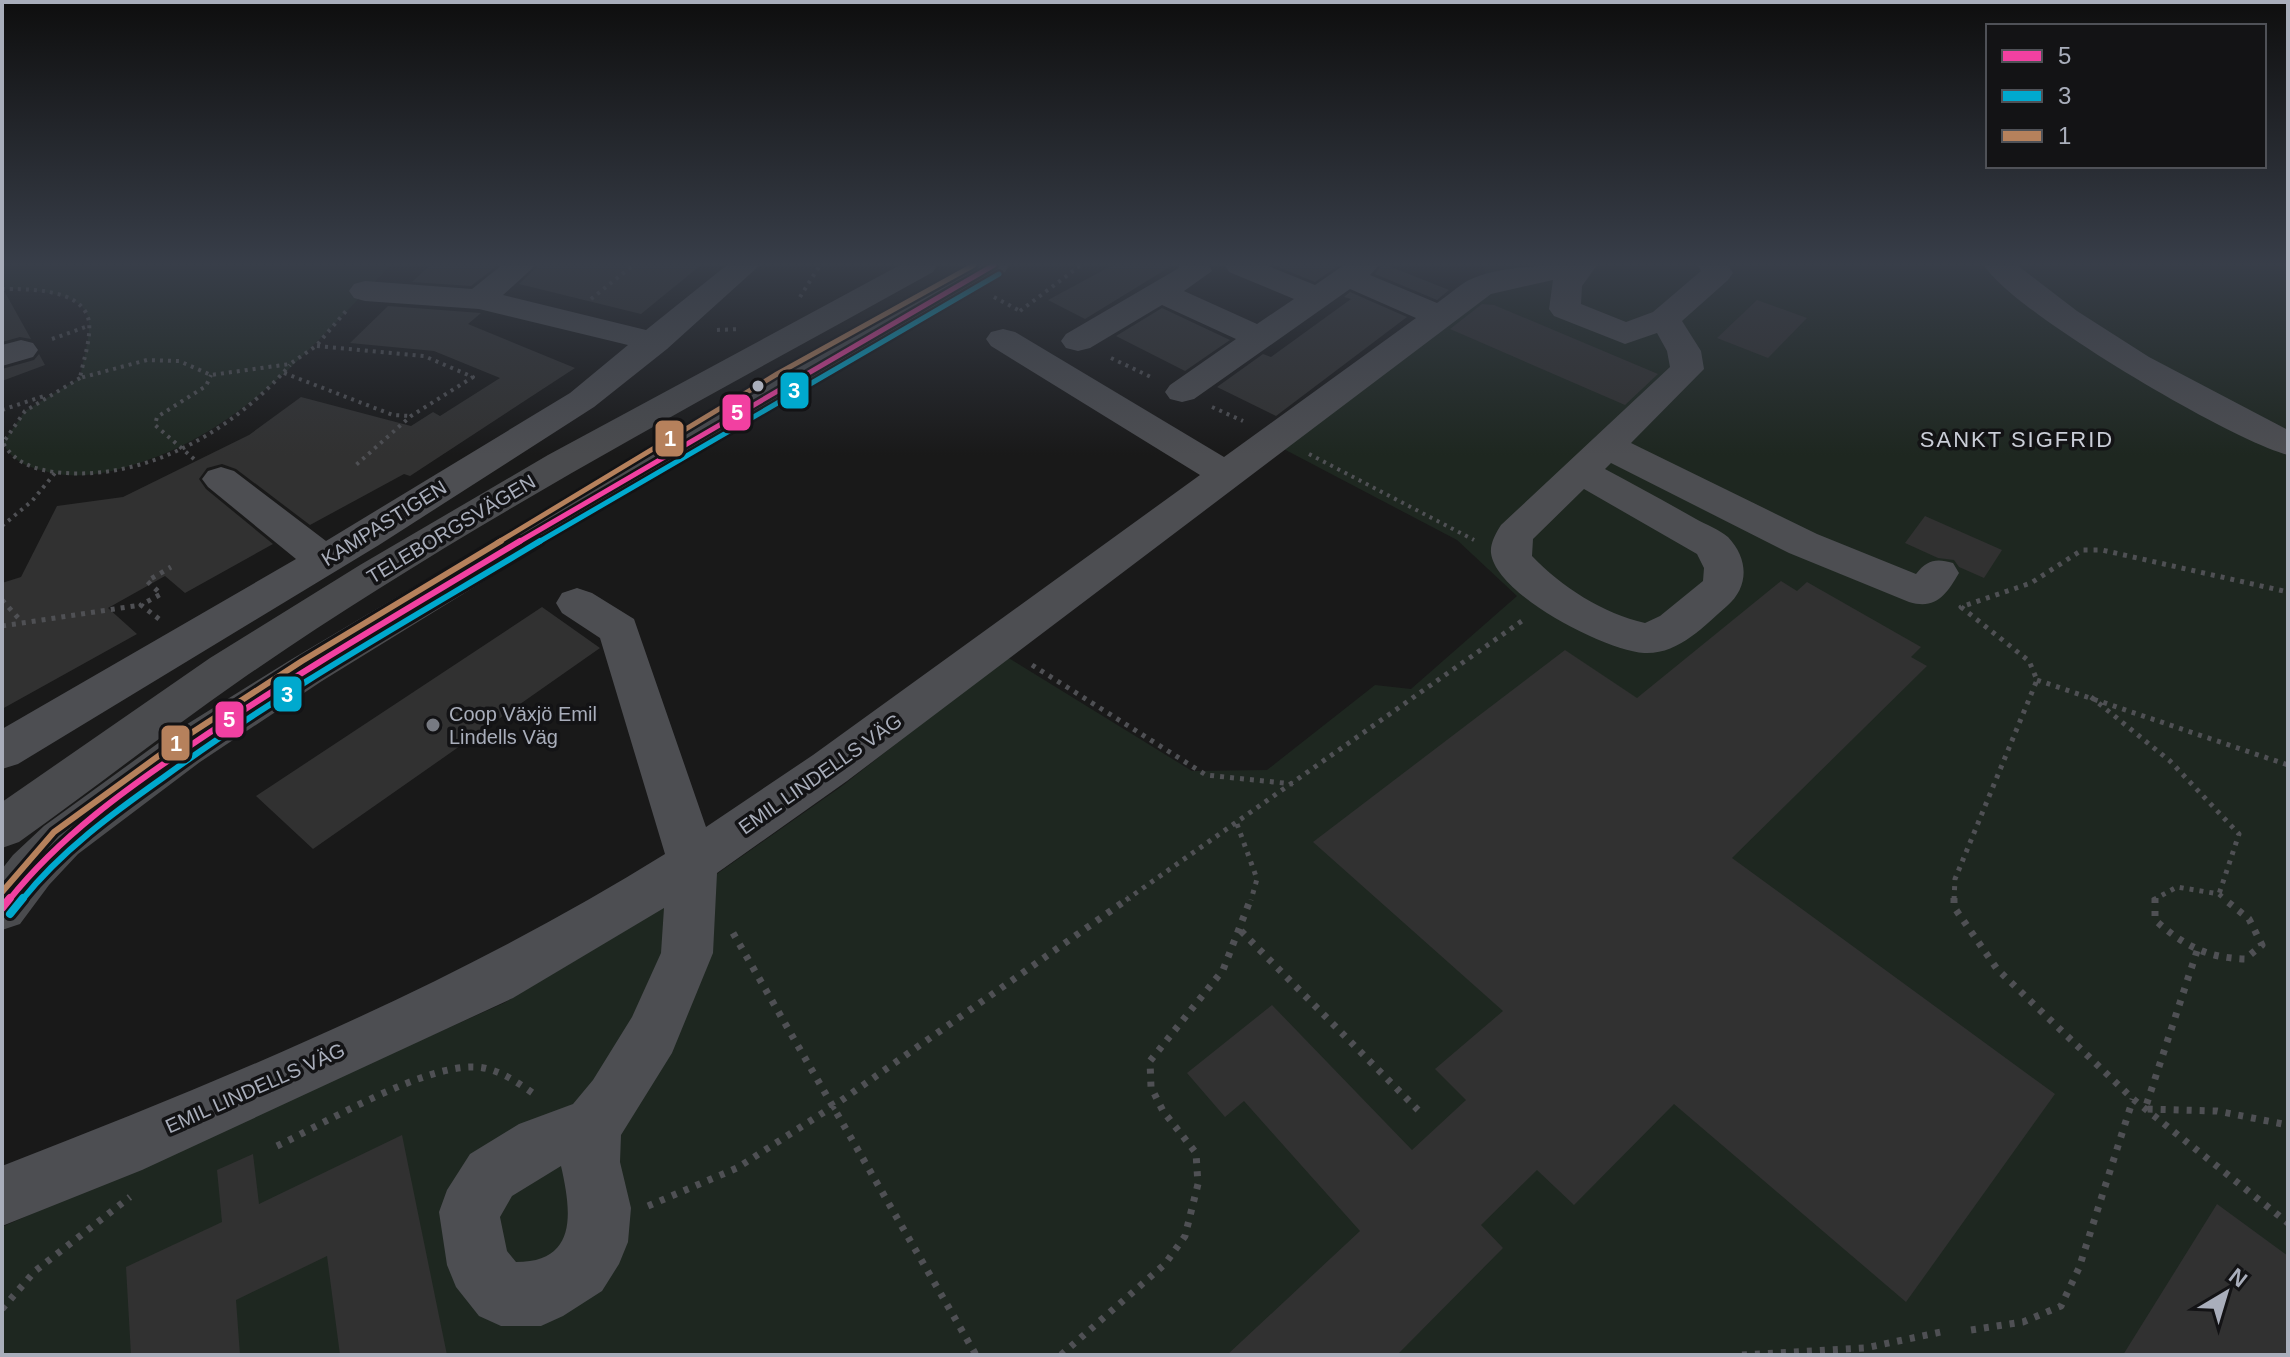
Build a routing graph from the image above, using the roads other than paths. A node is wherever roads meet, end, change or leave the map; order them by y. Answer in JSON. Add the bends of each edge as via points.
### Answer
{"nodes":[{"id":1,"x":603,"y":328,"type":"edge"},
{"id":2,"x":671,"y":328,"type":"edge"},
{"id":3,"x":807,"y":328,"type":"edge"},
{"id":4,"x":888,"y":328,"type":"edge"},
{"id":5,"x":1016,"y":328,"type":"edge"},
{"id":6,"x":1099,"y":328,"type":"edge"},
{"id":7,"x":1239,"y":328,"type":"edge"},
{"id":8,"x":1271,"y":328,"type":"edge"},
{"id":9,"x":1426,"y":328,"type":"edge"},
{"id":10,"x":1611,"y":328,"type":"edge"},
{"id":11,"x":1640,"y":328,"type":"edge"},
{"id":12,"x":1671,"y":328,"type":"edge"},
{"id":13,"x":2079,"y":328,"type":"edge"},
{"id":14,"x":1258,"y":337,"type":"junction"},
{"id":15,"x":1078,"y":341,"type":"road end"},
{"id":16,"x":655,"y":342,"type":"junction"},
{"id":17,"x":1182,"y":392,"type":"road end"},
{"id":18,"x":2288,"y":444,"type":"edge"},
{"id":19,"x":1594,"y":458,"type":"junction"},
{"id":20,"x":1228,"y":476,"type":"junction"},
{"id":21,"x":221,"y":479,"type":"road end"},
{"id":22,"x":324,"y":560,"type":"junction"},
{"id":23,"x":1939,"y":573,"type":"dead end"},
{"id":24,"x":577,"y":603,"type":"dead end"},
{"id":25,"x":2,"y":751,"type":"edge"},
{"id":26,"x":2,"y":828,"type":"edge"},
{"id":27,"x":693,"y":863,"type":"junction"},
{"id":28,"x":2,"y":908,"type":"edge"},
{"id":29,"x":576,"y":1131,"type":"junction"},
{"id":30,"x":2,"y":1196,"type":"edge"}],
"edges":[{"from":1,"to":16,"type":"street"},
{"from":2,"to":16,"type":"street","name":"KAMPASTIGEN"},
{"from":3,"to":26,"type":"main road","name":"TELEBORGSVÄGEN","via":[[561,463],[374,575],[225,669]]},
{"from":4,"to":28,"type":"main road","via":[[782,383],[184,749],[61,840]]},
{"from":5,"to":20,"type":"street"},
{"from":6,"to":15,"type":"street"},
{"from":7,"to":14,"type":"street"},
{"from":8,"to":14,"type":"street"},
{"from":9,"to":20,"type":"street","name":"EMIL LINDELLS VÄG"},
{"from":10,"to":11,"type":"street","name":"EMIL LINDELLS VÄG","via":[[1625,334]]},
{"from":12,"to":19,"type":"street","via":[[1687,369]]},
{"from":13,"to":18,"type":"street"},
{"from":14,"to":17,"type":"street"},
{"from":16,"to":22,"type":"street","name":"KAMPASTIGEN","via":[[582,400]]},
{"from":19,"to":19,"type":"street","via":[[1713,546],[1724,568],[1723,587],[1658,637],[1636,638],[1611,630],[1536,584],[1514,562],[1510,548],[1515,534]]},
{"from":19,"to":23,"type":"street","via":[[1900,584],[1924,592]]},
{"from":20,"to":27,"type":"street","name":"EMIL LINDELLS VÄG"},
{"from":21,"to":22,"type":"street"},
{"from":22,"to":25,"type":"street","name":"KAMPASTIGEN"},
{"from":24,"to":27,"type":"street","via":[[619,630]]},
{"from":27,"to":29,"type":"street","via":[[687,953],[652,1035],[613,1100]]},
{"from":27,"to":30,"type":"street","name":"EMIL LINDELLS VÄG","via":[[494,981],[121,1149]]},
{"from":29,"to":29,"type":"street","via":[[601,1208],[597,1242],[580,1269],[541,1294],[501,1294],[478,1265],[469,1212],[491,1175],[540,1145]]}]}
